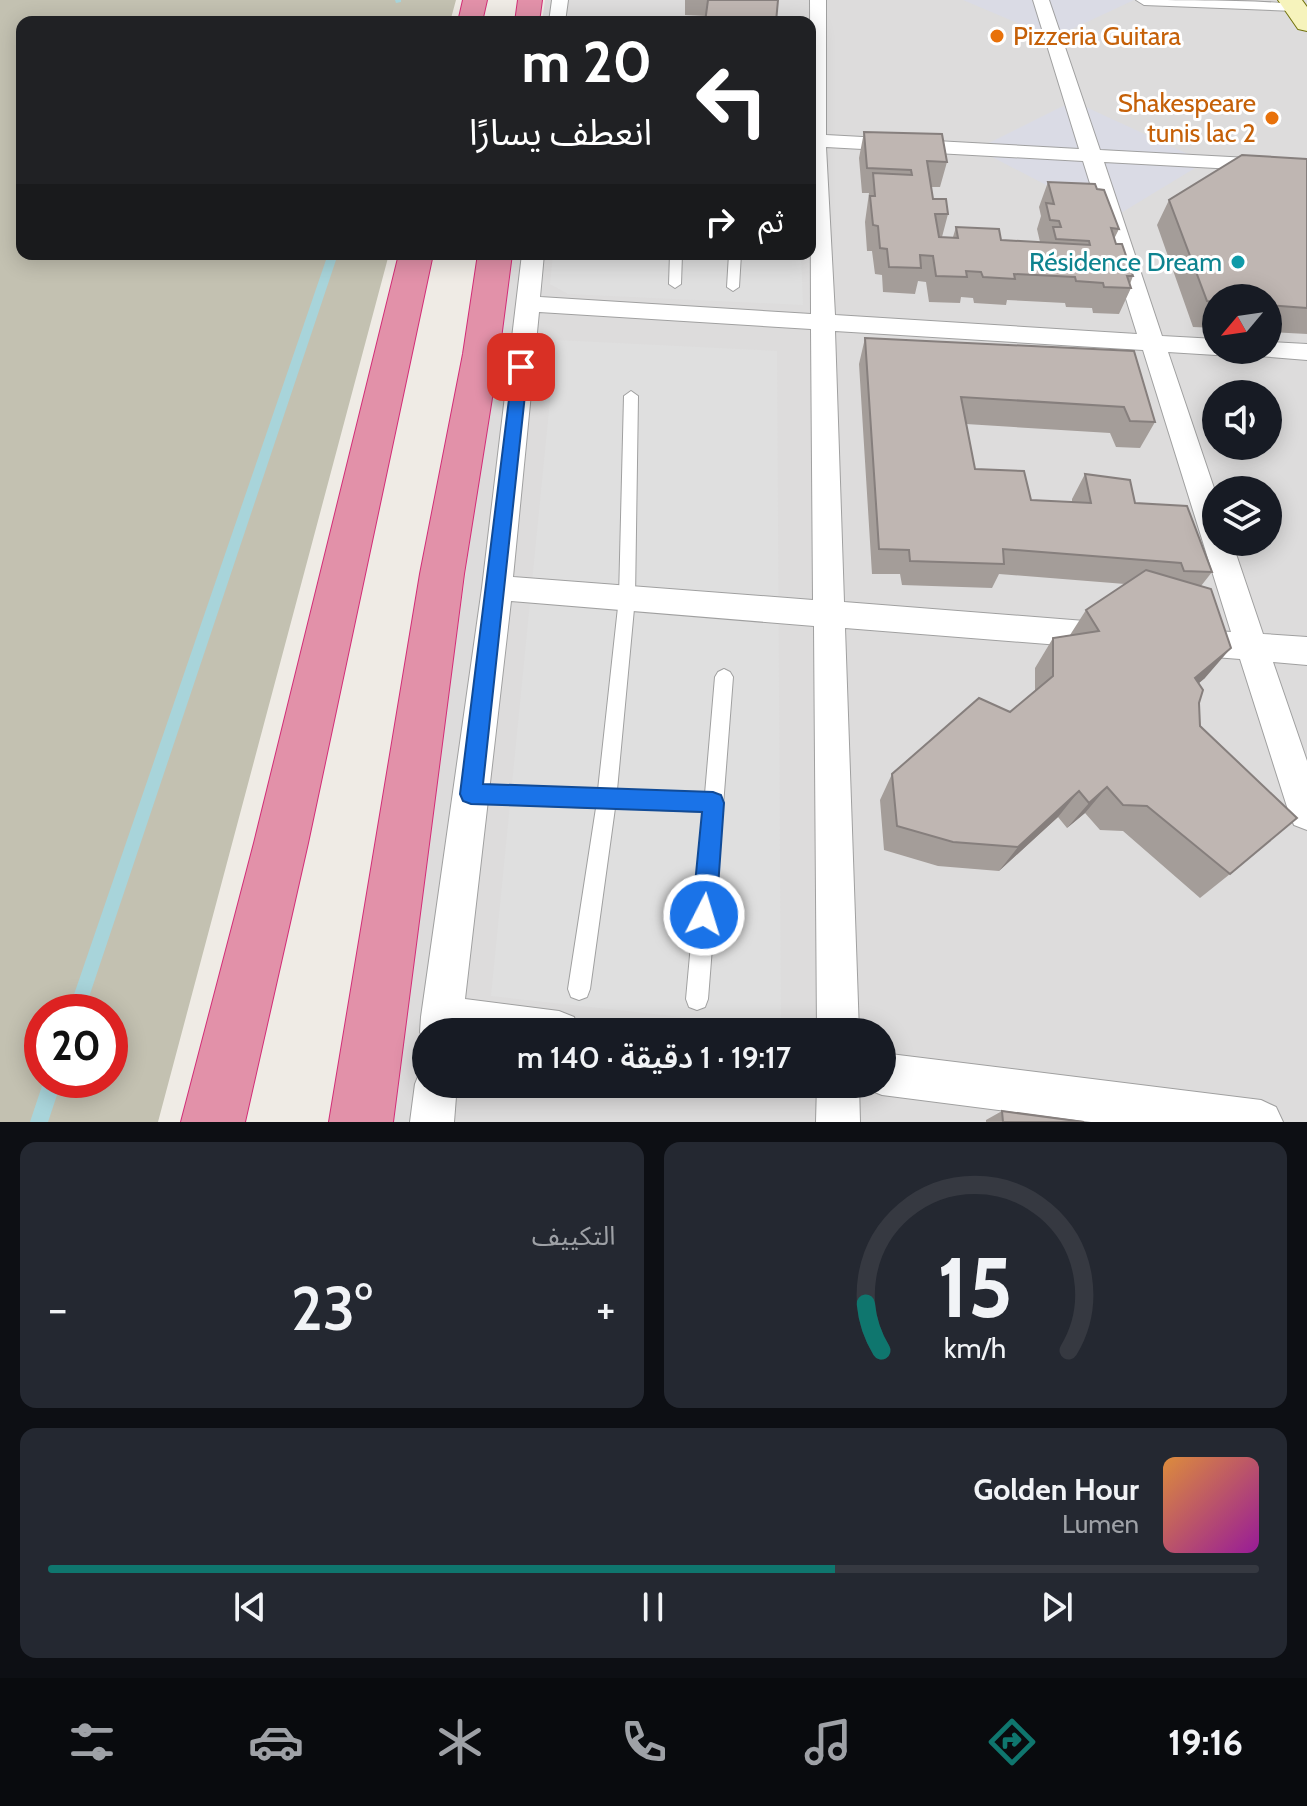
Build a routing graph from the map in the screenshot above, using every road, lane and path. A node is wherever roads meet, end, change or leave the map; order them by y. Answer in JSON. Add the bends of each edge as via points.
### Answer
{"nodes":[{"id":1,"x":818,"y":0,"type":"edge"},
{"id":2,"x":1041,"y":0,"type":"edge"},
{"id":3,"x":1144,"y":0,"type":"edge"},
{"id":4,"x":1297,"y":10,"type":"edge"},
{"id":5,"x":816,"y":56,"type":"edge"},
{"id":6,"x":816,"y":140,"type":"edge"},
{"id":7,"x":1091,"y":156,"type":"junction"},
{"id":8,"x":1307,"y":167,"type":"edge"},
{"id":9,"x":816,"y":240,"type":"edge"},
{"id":10,"x":415,"y":260,"type":"edge"},
{"id":11,"x":494,"y":260,"type":"edge"},
{"id":12,"x":532,"y":260,"type":"edge"},
{"id":13,"x":676,"y":260,"type":"edge"},
{"id":14,"x":735,"y":260,"type":"edge"},
{"id":15,"x":675,"y":284,"type":"dead end"},
{"id":16,"x":733,"y":287,"type":"dead end"},
{"id":17,"x":527,"y":304,"type":"junction"},
{"id":18,"x":823,"y":321,"type":"junction"},
{"id":19,"x":1151,"y":343,"type":"junction"},
{"id":20,"x":1202,"y":346,"type":"edge"},
{"id":21,"x":1282,"y":351,"type":"edge"},
{"id":22,"x":1307,"y":352,"type":"edge"},
{"id":23,"x":631,"y":396,"type":"dead end"},
{"id":24,"x":1202,"y":495,"type":"edge"},
{"id":25,"x":1222,"y":556,"type":"edge"},
{"id":26,"x":497,"y":588,"type":"junction"},
{"id":27,"x":627,"y":598,"type":"junction"},
{"id":28,"x":829,"y":613,"type":"junction"},
{"id":29,"x":1252,"y":647,"type":"junction"},
{"id":30,"x":1307,"y":651,"type":"edge"},
{"id":31,"x":724,"y":677,"type":"dead end"},
{"id":32,"x":471,"y":794,"type":"junction"},
{"id":33,"x":607,"y":799,"type":"junction"},
{"id":34,"x":713,"y":803,"type":"junction"},
{"id":35,"x":1307,"y":813,"type":"edge"},
{"id":36,"x":579,"y":989,"type":"dead end"},
{"id":37,"x":697,"y":999,"type":"dead end"},
{"id":38,"x":443,"y":1018,"type":"edge"},
{"id":39,"x":838,"y":1018,"type":"edge"},
{"id":40,"x":896,"y":1076,"type":"edge"},
{"id":41,"x":435,"y":1098,"type":"edge"},
{"id":42,"x":838,"y":1098,"type":"edge"},
{"id":43,"x":213,"y":1122,"type":"edge"},
{"id":44,"x":361,"y":1122,"type":"edge"},
{"id":45,"x":432,"y":1122,"type":"edge"},
{"id":46,"x":838,"y":1122,"type":"edge"},
{"id":47,"x":1261,"y":1122,"type":"edge"}],
"edges":[{"from":1,"to":5,"type":"street"},
{"from":2,"to":7,"type":"street"},
{"from":3,"to":4,"type":"street"},
{"from":6,"to":7,"type":"street"},
{"from":7,"to":8,"type":"street"},
{"from":7,"to":19,"type":"street"},
{"from":9,"to":18,"type":"street"},
{"from":10,"to":43,"type":"highway"},
{"from":11,"to":44,"type":"highway"},
{"from":12,"to":17,"type":"street"},
{"from":13,"to":15,"type":"lane"},
{"from":14,"to":16,"type":"lane"},
{"from":17,"to":18,"type":"street"},
{"from":17,"to":26,"type":"street"},
{"from":18,"to":19,"type":"street"},
{"from":18,"to":28,"type":"street"},
{"from":19,"to":20,"type":"street"},
{"from":19,"to":24,"type":"street"},
{"from":21,"to":22,"type":"street"},
{"from":23,"to":27,"type":"lane"},
{"from":25,"to":29,"type":"street"},
{"from":26,"to":27,"type":"street"},
{"from":26,"to":32,"type":"street"},
{"from":27,"to":28,"type":"street"},
{"from":27,"to":33,"type":"lane"},
{"from":28,"to":29,"type":"street"},
{"from":28,"to":39,"type":"street"},
{"from":29,"to":30,"type":"street"},
{"from":29,"to":35,"type":"street"},
{"from":31,"to":34,"type":"lane"},
{"from":32,"to":33,"type":"lane"},
{"from":32,"to":38,"type":"street"},
{"from":33,"to":34,"type":"lane"},
{"from":33,"to":36,"type":"lane"},
{"from":34,"to":37,"type":"lane"},
{"from":40,"to":47,"type":"street"},
{"from":41,"to":45,"type":"street"},
{"from":42,"to":46,"type":"street"}]}
